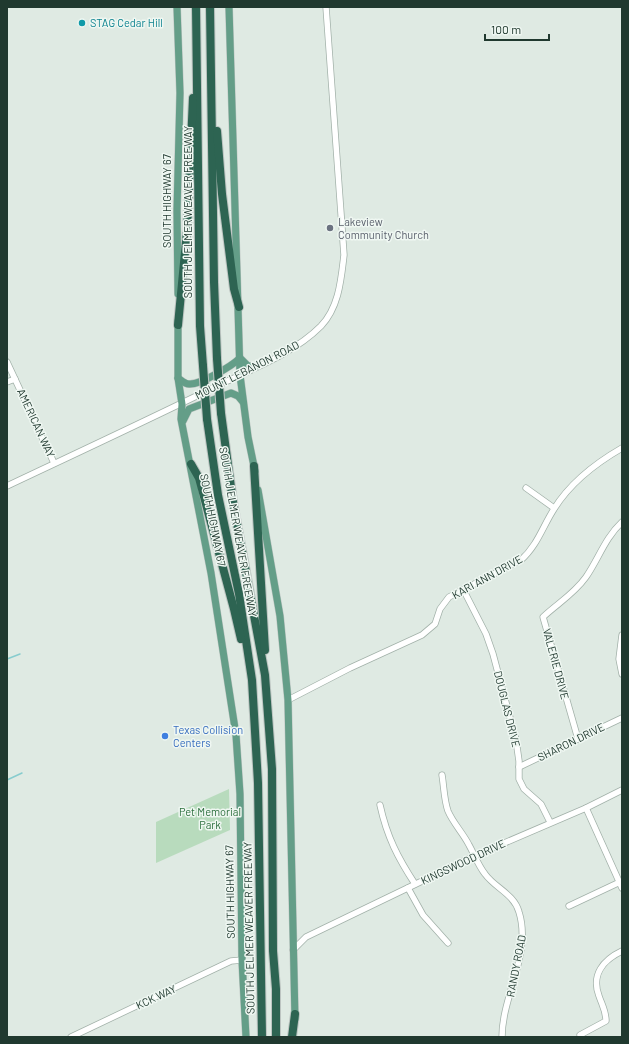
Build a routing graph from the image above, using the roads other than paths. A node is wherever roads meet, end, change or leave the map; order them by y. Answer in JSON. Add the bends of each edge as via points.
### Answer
{"nodes":[{"id":1,"x":177,"y":7,"type":"edge"},
{"id":2,"x":196,"y":7,"type":"edge"},
{"id":3,"x":210,"y":7,"type":"edge"},
{"id":4,"x":229,"y":7,"type":"edge"},
{"id":5,"x":326,"y":7,"type":"edge"},
{"id":6,"x":212,"y":64,"type":"junction"},
{"id":7,"x":198,"y":80,"type":"junction"},
{"id":8,"x":239,"y":307,"type":"junction"},
{"id":9,"x":178,"y":324,"type":"junction"},
{"id":10,"x":240,"y":358,"type":"junction"},
{"id":11,"x":7,"y":362,"type":"edge"},
{"id":12,"x":257,"y":366,"type":"junction"},
{"id":13,"x":240,"y":375,"type":"junction"},
{"id":14,"x":178,"y":378,"type":"junction"},
{"id":15,"x":15,"y":379,"type":"junction"},
{"id":16,"x":7,"y":382,"type":"edge"},
{"id":17,"x":244,"y":403,"type":"junction"},
{"id":18,"x":182,"y":404,"type":"junction"},
{"id":19,"x":182,"y":422,"type":"junction"},
{"id":20,"x":622,"y":448,"type":"edge"},
{"id":21,"x":54,"y":463,"type":"junction"},
{"id":22,"x":191,"y":464,"type":"junction"},
{"id":23,"x":254,"y":466,"type":"junction"},
{"id":24,"x":7,"y":486,"type":"edge"},
{"id":25,"x":526,"y":488,"type":"dead end"},
{"id":26,"x":554,"y":508,"type":"junction"},
{"id":27,"x":622,"y":522,"type":"edge"},
{"id":28,"x":464,"y":591,"type":"junction"},
{"id":29,"x":622,"y":635,"type":"edge"},
{"id":30,"x":263,"y":661,"type":"junction"},
{"id":31,"x":622,"y":674,"type":"edge"},
{"id":32,"x":252,"y":680,"type":"junction"},
{"id":33,"x":288,"y":700,"type":"junction"},
{"id":34,"x":622,"y":718,"type":"edge"},
{"id":35,"x":578,"y":739,"type":"junction"},
{"id":36,"x":519,"y":767,"type":"junction"},
{"id":37,"x":442,"y":775,"type":"dead end"},
{"id":38,"x":622,"y":790,"type":"edge"},
{"id":39,"x":380,"y":805,"type":"dead end"},
{"id":40,"x":586,"y":808,"type":"junction"},
{"id":41,"x":550,"y":822,"type":"junction"},
{"id":42,"x":474,"y":856,"type":"junction"},
{"id":43,"x":415,"y":884,"type":"junction"},
{"id":44,"x":621,"y":885,"type":"edge"},
{"id":45,"x":408,"y":888,"type":"junction"},
{"id":46,"x":569,"y":906,"type":"dead end"},
{"id":47,"x":293,"y":933,"type":"junction"},
{"id":48,"x":306,"y":936,"type":"junction"},
{"id":49,"x":448,"y":944,"type":"dead end"},
{"id":50,"x":293,"y":950,"type":"junction"},
{"id":51,"x":622,"y":951,"type":"edge"},
{"id":52,"x":242,"y":960,"type":"junction"},
{"id":53,"x":295,"y":1014,"type":"junction"},
{"id":54,"x":580,"y":1035,"type":"dead end"},
{"id":55,"x":71,"y":1037,"type":"edge"},
{"id":56,"x":246,"y":1037,"type":"edge"},
{"id":57,"x":262,"y":1037,"type":"edge"},
{"id":58,"x":276,"y":1037,"type":"edge"},
{"id":59,"x":292,"y":1037,"type":"edge"},
{"id":60,"x":296,"y":1037,"type":"edge"},
{"id":61,"x":502,"y":1037,"type":"edge"}],
"edges":[{"from":1,"to":9,"type":"main road","name":"SOUTH HIGHWAY 67","via":[[180,93]]},
{"from":2,"to":7,"type":"highway","name":"SOUTH J ELMER WEAVER FREEWAY"},
{"from":3,"to":6,"type":"highway","name":"SOUTH J ELMER WEAVER FREEWAY"},
{"from":4,"to":8,"type":"main road"},
{"from":5,"to":12,"type":"street","name":"MOUNT LEBANON ROAD","via":[[344,255],[340,286],[333,309],[321,325],[305,340]]},
{"from":6,"to":8,"type":"highway","via":[[215,75],[222,194],[234,289]]},
{"from":6,"to":30,"type":"highway","name":"SOUTH J ELMER WEAVER FREEWAY","bridge":true,"via":[[214,282],[221,413],[233,502]]},
{"from":7,"to":9,"type":"highway","via":[[193,95],[187,231]]},
{"from":7,"to":32,"type":"highway","name":"SOUTH J ELMER WEAVER FREEWAY","bridge":true,"via":[[200,326],[203,366],[218,495],[239,594]]},
{"from":8,"to":10,"type":"main road"},
{"from":9,"to":14,"type":"main road","name":"SOUTH HIGHWAY 67"},
{"from":10,"to":12,"type":"main road","via":[[248,366]]},
{"from":10,"to":13,"type":"main road"},
{"from":10,"to":14,"type":"main road","via":[[227,369],[192,384]]},
{"from":11,"to":15,"type":"street","name":"AMERICAN WAY"},
{"from":12,"to":13,"type":"street","name":"MOUNT LEBANON ROAD"},
{"from":13,"to":17,"type":"main road"},
{"from":13,"to":18,"type":"street","name":"MOUNT LEBANON ROAD"},
{"from":14,"to":18,"type":"main road","name":"SOUTH HIGHWAY 67"},
{"from":15,"to":16,"type":"street"},
{"from":15,"to":21,"type":"street","name":"AMERICAN WAY"},
{"from":17,"to":19,"type":"main road","via":[[231,393],[189,409]]},
{"from":17,"to":23,"type":"main road"},
{"from":18,"to":19,"type":"main road","name":"SOUTH HIGHWAY 67"},
{"from":18,"to":21,"type":"street","name":"MOUNT LEBANON ROAD"},
{"from":19,"to":22,"type":"main road","name":"SOUTH HIGHWAY 67"},
{"from":20,"to":26,"type":"street","name":"KARI ANN DRIVE","via":[[594,466],[566,492]]},
{"from":21,"to":24,"type":"street","name":"MOUNT LEBANON ROAD"},
{"from":22,"to":32,"type":"highway","via":[[199,478]]},
{"from":22,"to":52,"type":"main road","name":"SOUTH HIGHWAY 67","via":[[236,735],[240,794]]},
{"from":23,"to":30,"type":"highway","via":[[265,644]]},
{"from":23,"to":33,"type":"main road","via":[[280,616]]},
{"from":25,"to":26,"type":"street"},
{"from":26,"to":28,"type":"street","name":"KARI ANN DRIVE","via":[[529,553],[521,560]]},
{"from":27,"to":35,"type":"street","name":"VALERIE DRIVE","via":[[613,531],[587,576],[575,591],[543,618]]},
{"from":28,"to":33,"type":"street","name":"KARI ANN DRIVE","via":[[445,601],[435,624],[422,635]]},
{"from":28,"to":36,"type":"street","name":"DOUGLAS DRIVE","via":[[486,634],[493,654],[516,740]]},
{"from":29,"to":31,"type":"street","via":[[619,659]]},
{"from":30,"to":58,"type":"highway","name":"SOUTH J ELMER WEAVER FREEWAY","via":[[272,769]]},
{"from":32,"to":57,"type":"highway","name":"SOUTH J ELMER WEAVER FREEWAY","via":[[258,790]]},
{"from":33,"to":47,"type":"main road"},
{"from":34,"to":35,"type":"street","name":"SHARON DRIVE"},
{"from":35,"to":36,"type":"street","name":"SHARON DRIVE"},
{"from":36,"to":41,"type":"street","name":"DOUGLAS DRIVE","via":[[521,784],[541,804]]},
{"from":37,"to":42,"type":"street","name":"RANDY ROAD","via":[[448,810]]},
{"from":38,"to":40,"type":"street","name":"KINGSWOOD DRIVE"},
{"from":39,"to":43,"type":"street","via":[[396,855]]},
{"from":40,"to":41,"type":"street","name":"KINGSWOOD DRIVE"},
{"from":40,"to":44,"type":"street"},
{"from":41,"to":42,"type":"street","name":"KINGSWOOD DRIVE"},
{"from":42,"to":43,"type":"street","name":"KINGSWOOD DRIVE"},
{"from":42,"to":61,"type":"street","name":"RANDY ROAD","via":[[485,875],[514,902],[523,927],[523,939],[502,1026]]},
{"from":43,"to":45,"type":"street","name":"KINGSWOOD DRIVE"},
{"from":44,"to":46,"type":"street"},
{"from":45,"to":48,"type":"street","name":"KINGSWOOD DRIVE"},
{"from":45,"to":49,"type":"street","via":[[423,916]]},
{"from":47,"to":48,"type":"street"},
{"from":47,"to":50,"type":"main road"},
{"from":48,"to":50,"type":"street","name":"KINGSWOOD DRIVE"},
{"from":50,"to":53,"type":"main road"},
{"from":51,"to":54,"type":"street","via":[[611,956],[599,969],[596,986],[606,1012],[606,1021]]},
{"from":52,"to":55,"type":"street","name":"KCK WAY","via":[[231,962]]},
{"from":52,"to":56,"type":"main road","name":"SOUTH HIGHWAY 67"},
{"from":53,"to":59,"type":"highway"},
{"from":53,"to":60,"type":"main road"}]}
